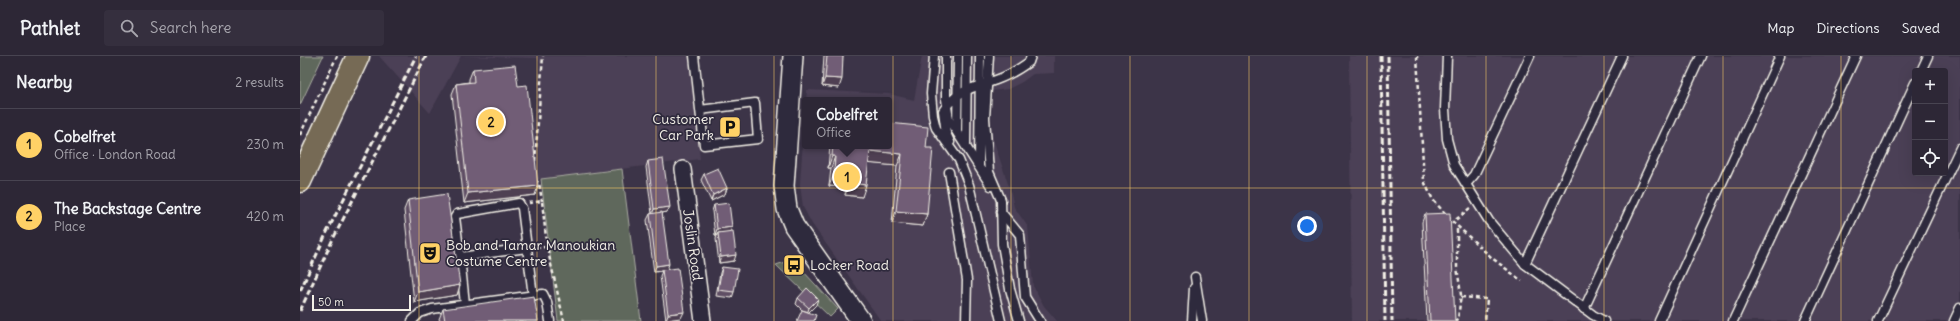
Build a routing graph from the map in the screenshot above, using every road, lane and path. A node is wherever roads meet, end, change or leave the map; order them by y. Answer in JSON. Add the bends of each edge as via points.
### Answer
{"nodes":[{"id":1,"x":337,"y":56,"type":"edge"},
{"id":2,"x":358,"y":56,"type":"edge"},
{"id":3,"x":543,"y":56,"type":"edge"},
{"id":4,"x":694,"y":56,"type":"edge"},
{"id":5,"x":793,"y":56,"type":"edge"},
{"id":6,"x":934,"y":56,"type":"edge"},
{"id":7,"x":946,"y":56,"type":"edge"},
{"id":8,"x":958,"y":56,"type":"edge"},
{"id":9,"x":967,"y":56,"type":"edge"},
{"id":10,"x":980,"y":56,"type":"edge"},
{"id":11,"x":989,"y":56,"type":"edge"},
{"id":12,"x":1031,"y":56,"type":"edge"},
{"id":13,"x":1417,"y":56,"type":"edge"},
{"id":14,"x":1447,"y":56,"type":"edge"},
{"id":15,"x":1530,"y":56,"type":"edge"},
{"id":16,"x":1622,"y":56,"type":"edge"},
{"id":17,"x":1701,"y":56,"type":"edge"},
{"id":18,"x":1780,"y":56,"type":"edge"},
{"id":19,"x":1856,"y":56,"type":"edge"},
{"id":20,"x":1928,"y":56,"type":"edge"},
{"id":21,"x":1922,"y":68,"type":"edge"},
{"id":22,"x":983,"y":83,"type":"junction"},
{"id":23,"x":966,"y":90,"type":"junction"},
{"id":24,"x":1912,"y":90,"type":"edge"},
{"id":25,"x":957,"y":96,"type":"junction"},
{"id":26,"x":947,"y":106,"type":"junction"},
{"id":27,"x":700,"y":110,"type":"junction"},
{"id":28,"x":957,"y":132,"type":"junction"},
{"id":29,"x":300,"y":135,"type":"edge"},
{"id":30,"x":966,"y":145,"type":"junction"},
{"id":31,"x":1960,"y":148,"type":"edge"},
{"id":32,"x":954,"y":151,"type":"junction"},
{"id":33,"x":535,"y":163,"type":"edge"},
{"id":34,"x":979,"y":166,"type":"junction"},
{"id":35,"x":683,"y":169,"type":"dead end"},
{"id":36,"x":949,"y":172,"type":"dead end"},
{"id":37,"x":534,"y":178,"type":"edge"},
{"id":38,"x":300,"y":181,"type":"edge"},
{"id":39,"x":1466,"y":184,"type":"junction"},
{"id":40,"x":1001,"y":200,"type":"junction"},
{"id":41,"x":542,"y":201,"type":"junction"},
{"id":42,"x":521,"y":204,"type":"junction"},
{"id":43,"x":1480,"y":206,"type":"junction"},
{"id":44,"x":1001,"y":212,"type":"junction"},
{"id":45,"x":1453,"y":222,"type":"junction"},
{"id":46,"x":1457,"y":227,"type":"junction"},
{"id":47,"x":547,"y":247,"type":"junction"},
{"id":48,"x":527,"y":248,"type":"junction"},
{"id":49,"x":460,"y":257,"type":"junction"},
{"id":50,"x":1525,"y":264,"type":"junction"},
{"id":51,"x":1522,"y":282,"type":"dead end"},
{"id":52,"x":533,"y":296,"type":"junction"},
{"id":53,"x":1461,"y":297,"type":"junction"},
{"id":54,"x":465,"y":304,"type":"junction"},
{"id":55,"x":1960,"y":308,"type":"edge"},
{"id":56,"x":1584,"y":309,"type":"junction"},
{"id":57,"x":412,"y":321,"type":"edge"},
{"id":58,"x":550,"y":321,"type":"edge"},
{"id":59,"x":564,"y":321,"type":"edge"},
{"id":60,"x":703,"y":321,"type":"edge"},
{"id":61,"x":861,"y":321,"type":"edge"},
{"id":62,"x":966,"y":321,"type":"edge"},
{"id":63,"x":1001,"y":321,"type":"edge"},
{"id":64,"x":1019,"y":321,"type":"edge"},
{"id":65,"x":1040,"y":321,"type":"edge"},
{"id":66,"x":1192,"y":321,"type":"edge"},
{"id":67,"x":1202,"y":321,"type":"edge"},
{"id":68,"x":1454,"y":321,"type":"edge"},
{"id":69,"x":1485,"y":321,"type":"edge"},
{"id":70,"x":1604,"y":321,"type":"edge"},
{"id":71,"x":1659,"y":321,"type":"edge"},
{"id":72,"x":1733,"y":321,"type":"edge"},
{"id":73,"x":1805,"y":321,"type":"edge"},
{"id":74,"x":1878,"y":321,"type":"edge"},
{"id":75,"x":1954,"y":321,"type":"edge"}],
"edges":[{"from":1,"to":29,"type":"path"},
{"from":2,"to":38,"type":"main road"},
{"from":3,"to":33,"type":"path"},
{"from":4,"to":27,"type":"lane"},
{"from":5,"to":61,"type":"street","via":[[784,186],[787,209],[794,226]]},
{"from":6,"to":32,"type":"lane","via":[[931,94],[933,116],[936,128]]},
{"from":7,"to":26,"type":"lane"},
{"from":8,"to":25,"type":"lane"},
{"from":9,"to":23,"type":"lane"},
{"from":10,"to":22,"type":"lane"},
{"from":11,"to":22,"type":"lane"},
{"from":12,"to":22,"type":"lane","via":[[1029,62],[1016,71]]},
{"from":13,"to":45,"type":"path","via":[[1424,181],[1433,200]]},
{"from":14,"to":39,"type":"lane","via":[[1447,139],[1454,165]]},
{"from":15,"to":39,"type":"lane","via":[[1474,175]]},
{"from":16,"to":50,"type":"lane"},
{"from":17,"to":56,"type":"lane"},
{"from":18,"to":71,"type":"lane"},
{"from":19,"to":72,"type":"lane"},
{"from":20,"to":21,"type":"lane"},
{"from":22,"to":23,"type":"lane"},
{"from":22,"to":34,"type":"lane"},
{"from":22,"to":40,"type":"lane","via":[[989,172]]},
{"from":23,"to":25,"type":"lane"},
{"from":23,"to":30,"type":"lane"},
{"from":24,"to":73,"type":"lane"},
{"from":25,"to":26,"type":"lane"},
{"from":25,"to":28,"type":"lane"},
{"from":26,"to":28,"type":"lane","via":[[949,120]]},
{"from":26,"to":32,"type":"lane","via":[[943,111],[945,126]]},
{"from":27,"to":27,"type":"lane","via":[[755,103],[758,139],[704,145]]},
{"from":28,"to":30,"type":"lane"},
{"from":30,"to":34,"type":"lane"},
{"from":31,"to":74,"type":"lane"},
{"from":32,"to":63,"type":"lane","via":[[969,185]]},
{"from":34,"to":40,"type":"lane"},
{"from":35,"to":60,"type":"street","name":"Joslin Road"},
{"from":36,"to":62,"type":"lane","via":[[967,280]]},
{"from":37,"to":41,"type":"path","via":[[539,183]]},
{"from":39,"to":43,"type":"lane"},
{"from":40,"to":44,"type":"lane"},
{"from":41,"to":42,"type":"path"},
{"from":41,"to":47,"type":"path"},
{"from":42,"to":48,"type":"lane"},
{"from":42,"to":49,"type":"lane","via":[[457,214],[455,217]]},
{"from":43,"to":45,"type":"path","via":[[1471,207]]},
{"from":43,"to":50,"type":"lane","via":[[1489,221]]},
{"from":44,"to":64,"type":"lane","via":[[1002,244]]},
{"from":44,"to":65,"type":"lane","via":[[1020,235],[1025,297]]},
{"from":45,"to":46,"type":"path"},
{"from":46,"to":51,"type":"path"},
{"from":46,"to":53,"type":"path","via":[[1457,267]]},
{"from":47,"to":48,"type":"path"},
{"from":47,"to":59,"type":"path"},
{"from":48,"to":49,"type":"lane"},
{"from":48,"to":52,"type":"lane"},
{"from":49,"to":54,"type":"lane"},
{"from":50,"to":56,"type":"lane"},
{"from":52,"to":54,"type":"lane"},
{"from":52,"to":58,"type":"lane","via":[[543,294]]},
{"from":53,"to":68,"type":"path","via":[[1458,319]]},
{"from":53,"to":69,"type":"path","via":[[1487,299]]},
{"from":54,"to":57,"type":"lane","via":[[432,309],[420,313]]},
{"from":55,"to":75,"type":"lane"},
{"from":56,"to":70,"type":"lane"},
{"from":66,"to":67,"type":"lane","via":[[1195,277]]}]}
